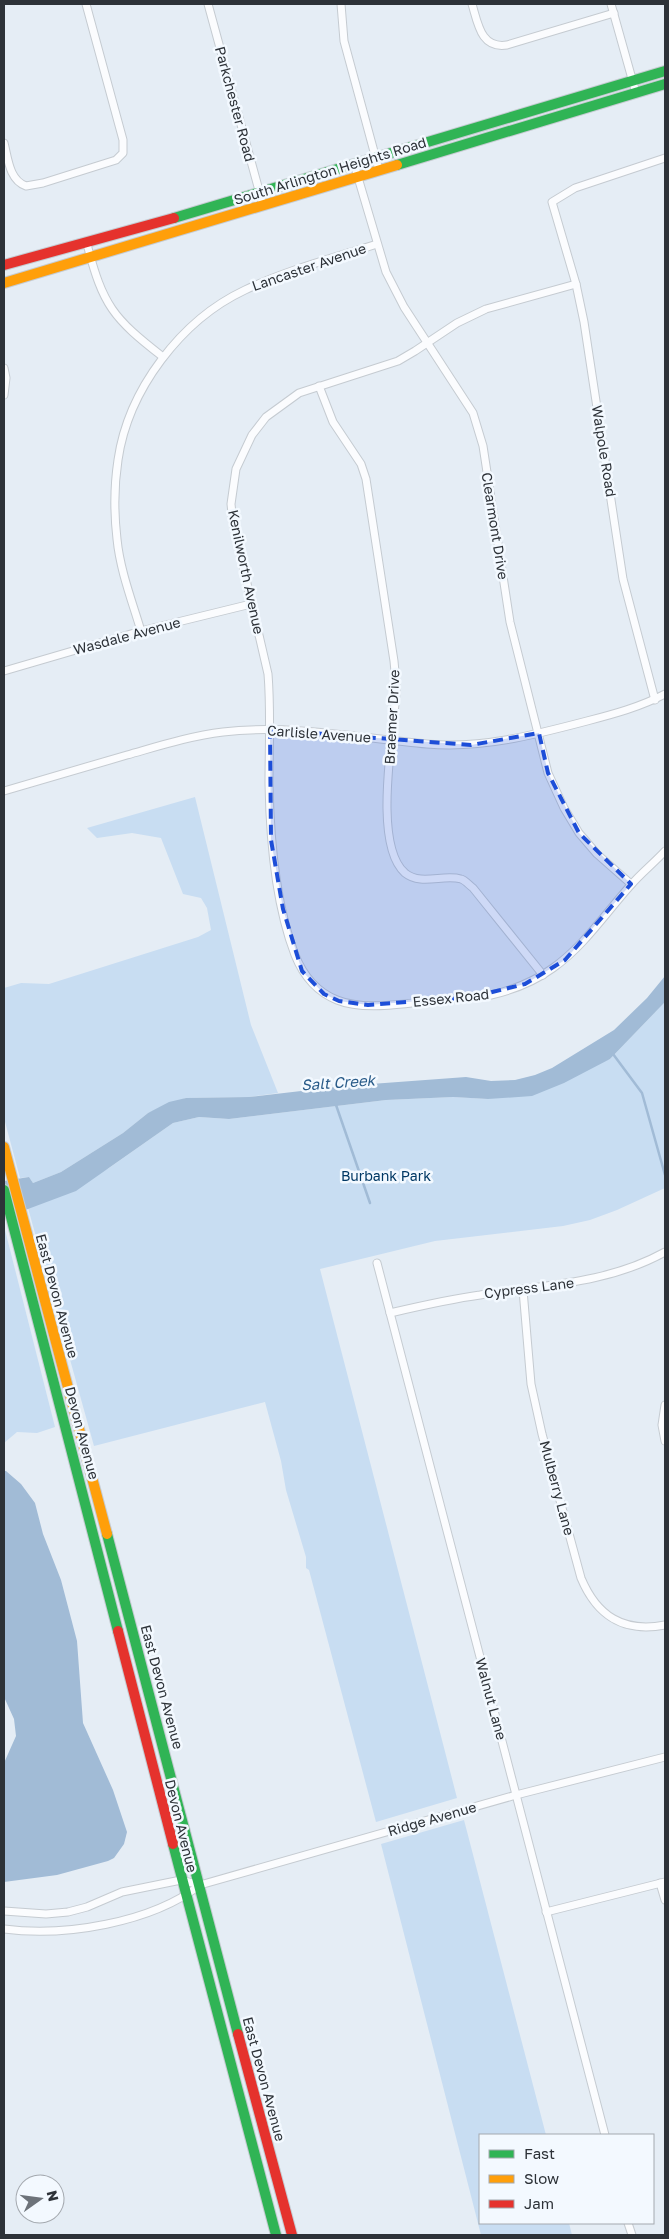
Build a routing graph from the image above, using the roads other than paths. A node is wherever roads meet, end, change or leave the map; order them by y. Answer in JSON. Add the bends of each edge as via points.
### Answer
{"nodes":[{"id":1,"x":86,"y":4,"type":"edge"},
{"id":2,"x":208,"y":4,"type":"edge"},
{"id":3,"x":340,"y":4,"type":"edge"},
{"id":4,"x":472,"y":4,"type":"edge"},
{"id":5,"x":611,"y":4,"type":"edge"},
{"id":6,"x":614,"y":13,"type":"junction"},
{"id":7,"x":665,"y":71,"type":"edge"},
{"id":8,"x":633,"y":81,"type":"junction"},
{"id":9,"x":665,"y":84,"type":"edge"},
{"id":10,"x":636,"y":93,"type":"junction"},
{"id":11,"x":4,"y":143,"type":"edge"},
{"id":12,"x":376,"y":158,"type":"junction"},
{"id":13,"x":665,"y":158,"type":"edge"},
{"id":14,"x":354,"y":164,"type":"junction"},
{"id":15,"x":379,"y":170,"type":"junction"},
{"id":16,"x":357,"y":177,"type":"junction"},
{"id":17,"x":259,"y":192,"type":"junction"},
{"id":18,"x":263,"y":205,"type":"junction"},
{"id":19,"x":87,"y":244,"type":"junction"},
{"id":20,"x":377,"y":244,"type":"junction"},
{"id":21,"x":90,"y":256,"type":"junction"},
{"id":22,"x":4,"y":265,"type":"edge"},
{"id":23,"x":4,"y":284,"type":"edge"},
{"id":24,"x":576,"y":284,"type":"junction"},
{"id":25,"x":427,"y":343,"type":"junction"},
{"id":26,"x":163,"y":357,"type":"junction"},
{"id":27,"x":4,"y":368,"type":"edge"},
{"id":28,"x":318,"y":386,"type":"junction"},
{"id":29,"x":4,"y":395,"type":"edge"},
{"id":30,"x":252,"y":604,"type":"junction"},
{"id":31,"x":141,"y":631,"type":"junction"},
{"id":32,"x":4,"y":671,"type":"edge"},
{"id":33,"x":665,"y":694,"type":"edge"},
{"id":34,"x":655,"y":700,"type":"junction"},
{"id":35,"x":270,"y":730,"type":"junction"},
{"id":36,"x":539,"y":733,"type":"junction"},
{"id":37,"x":392,"y":740,"type":"junction"},
{"id":38,"x":4,"y":791,"type":"edge"},
{"id":39,"x":665,"y":851,"type":"edge"},
{"id":40,"x":631,"y":884,"type":"junction"},
{"id":41,"x":295,"y":954,"type":"joint"},
{"id":42,"x":543,"y":975,"type":"junction"},
{"id":43,"x":4,"y":1147,"type":"edge"},
{"id":44,"x":4,"y":1190,"type":"edge"},
{"id":45,"x":21,"y":1237,"type":"junction"},
{"id":46,"x":665,"y":1252,"type":"edge"},
{"id":47,"x":377,"y":1263,"type":"dead end"},
{"id":48,"x":522,"y":1290,"type":"junction"},
{"id":49,"x":390,"y":1313,"type":"junction"},
{"id":50,"x":665,"y":1405,"type":"edge"},
{"id":51,"x":665,"y":1441,"type":"edge"},
{"id":52,"x":665,"y":1625,"type":"edge"},
{"id":53,"x":665,"y":1757,"type":"edge"},
{"id":54,"x":516,"y":1795,"type":"junction"},
{"id":55,"x":181,"y":1880,"type":"junction"},
{"id":56,"x":663,"y":1882,"type":"edge"},
{"id":57,"x":200,"y":1885,"type":"junction"},
{"id":58,"x":185,"y":1896,"type":"junction"},
{"id":59,"x":665,"y":1900,"type":"edge"},
{"id":60,"x":4,"y":1911,"type":"edge"},
{"id":61,"x":546,"y":1912,"type":"junction"},
{"id":62,"x":4,"y":1928,"type":"edge"},
{"id":63,"x":605,"y":2134,"type":"edge"},
{"id":64,"x":276,"y":2235,"type":"edge"},
{"id":65,"x":292,"y":2235,"type":"edge"}],
"edges":[{"from":1,"to":11,"type":"street","via":[[123,140],[123,154],[116,160],[26,186],[12,174]]},
{"from":2,"to":17,"type":"street","name":"Parkchester Road"},
{"from":3,"to":12,"type":"street","via":[[344,41]]},
{"from":4,"to":6,"type":"street","via":[[482,35],[498,46]]},
{"from":5,"to":6,"type":"street"},
{"from":6,"to":8,"type":"street"},
{"from":7,"to":8,"type":"main road","name":"South Arlington Heights Road"},
{"from":8,"to":10,"type":"street"},
{"from":8,"to":12,"type":"main road","name":"South Arlington Heights Road"},
{"from":9,"to":10,"type":"main road","name":"South Arlington Heights Road"},
{"from":10,"to":15,"type":"main road","name":"South Arlington Heights Road"},
{"from":12,"to":14,"type":"main road","name":"South Arlington Heights Road"},
{"from":12,"to":15,"type":"street"},
{"from":13,"to":24,"type":"street","name":"Walpole Road","via":[[575,188],[552,202]]},
{"from":14,"to":16,"type":"street","name":"Clearmont Drive"},
{"from":14,"to":17,"type":"main road","name":"South Arlington Heights Road"},
{"from":15,"to":16,"type":"main road","name":"South Arlington Heights Road"},
{"from":16,"to":18,"type":"main road","name":"South Arlington Heights Road"},
{"from":16,"to":20,"type":"street","name":"Clearmont Drive"},
{"from":17,"to":18,"type":"street","name":"Parkchester Road"},
{"from":17,"to":19,"type":"main road","name":"South Arlington Heights Road"},
{"from":18,"to":21,"type":"main road","name":"South Arlington Heights Road"},
{"from":19,"to":21,"type":"street"},
{"from":19,"to":22,"type":"main road","name":"South Arlington Heights Road"},
{"from":20,"to":25,"type":"street","name":"Clearmont Drive","via":[[386,272]]},
{"from":20,"to":26,"type":"street","name":"Lancaster Avenue","via":[[276,276],[244,290],[200,319]]},
{"from":21,"to":23,"type":"main road","name":"South Arlington Heights Road"},
{"from":21,"to":26,"type":"street","via":[[109,306],[134,335]]},
{"from":24,"to":25,"type":"street","name":"Kenilworth Avenue","via":[[486,309]]},
{"from":24,"to":34,"type":"street","name":"Walpole Road","via":[[623,579]]},
{"from":25,"to":28,"type":"street","name":"Kenilworth Avenue","via":[[398,361]]},
{"from":25,"to":36,"type":"street","name":"Clearmont Drive","via":[[473,413],[483,446],[510,622]]},
{"from":26,"to":31,"type":"street","name":"Lancaster Avenue","via":[[144,386],[130,418],[118,459],[114,500],[117,541]]},
{"from":27,"to":29,"type":"street"},
{"from":28,"to":30,"type":"street","name":"Kenilworth Avenue","via":[[299,393],[266,417],[252,435],[236,469],[231,504],[233,523]]},
{"from":28,"to":37,"type":"street","name":"Braemer Drive","via":[[333,422],[361,464],[366,479],[394,661],[396,689]]},
{"from":30,"to":31,"type":"street","name":"Wasdale Avenue"},
{"from":30,"to":35,"type":"street","name":"Kenilworth Avenue","via":[[268,674]]},
{"from":31,"to":32,"type":"street","name":"Wasdale Avenue"},
{"from":33,"to":34,"type":"street","name":"Carlisle Avenue"},
{"from":34,"to":36,"type":"street","name":"Carlisle Avenue"},
{"from":35,"to":37,"type":"street","name":"Carlisle Avenue"},
{"from":35,"to":38,"type":"street","name":"Carlisle Avenue","via":[[223,732],[176,741]]},
{"from":35,"to":41,"type":"street","name":"Kenilworth Avenue","via":[[271,840],[283,910]]},
{"from":36,"to":37,"type":"street","name":"Carlisle Avenue","via":[[471,745]]},
{"from":36,"to":40,"type":"street","name":"Clearmont Drive","via":[[548,773],[579,833]]},
{"from":37,"to":42,"type":"street","name":"Braemer Drive","via":[[387,819],[396,861],[413,878],[462,879],[468,883]]},
{"from":39,"to":40,"type":"street","name":"Essex Road"},
{"from":40,"to":42,"type":"street","name":"Essex Road","via":[[581,944]]},
{"from":41,"to":42,"type":"street","name":"Essex Road","via":[[302,970],[318,989],[339,1001],[353,1004],[489,996]]},
{"from":43,"to":45,"type":"main road","name":"East Devon Avenue"},
{"from":44,"to":45,"type":"main road","name":"Devon Avenue"},
{"from":45,"to":55,"type":"main road","name":"Devon Avenue"},
{"from":45,"to":57,"type":"main road","name":"East Devon Avenue"},
{"from":46,"to":48,"type":"street","name":"Cypress Lane","via":[[599,1278]]},
{"from":47,"to":49,"type":"street","name":"Walnut Lane"},
{"from":48,"to":49,"type":"street","name":"Cypress Lane"},
{"from":48,"to":52,"type":"street","name":"Mulberry Lane","via":[[531,1384],[578,1568],[588,1595],[598,1609],[617,1621],[651,1628]]},
{"from":49,"to":54,"type":"street","name":"Walnut Lane"},
{"from":50,"to":51,"type":"street","via":[[662,1425]]},
{"from":53,"to":54,"type":"street","name":"Ridge Avenue"},
{"from":54,"to":57,"type":"street","name":"Ridge Avenue"},
{"from":54,"to":61,"type":"street","name":"Walnut Lane"},
{"from":55,"to":57,"type":"street"},
{"from":55,"to":58,"type":"main road","name":"Devon Avenue"},
{"from":55,"to":60,"type":"street","via":[[122,1892],[68,1912]]},
{"from":56,"to":59,"type":"street"},
{"from":56,"to":61,"type":"street"},
{"from":57,"to":58,"type":"street"},
{"from":57,"to":65,"type":"main road","name":"East Devon Avenue"},
{"from":58,"to":62,"type":"street","via":[[136,1918],[119,1922],[49,1931]]},
{"from":58,"to":64,"type":"main road","name":"Devon Avenue"},
{"from":61,"to":63,"type":"street","name":"Walnut Lane"}]}
